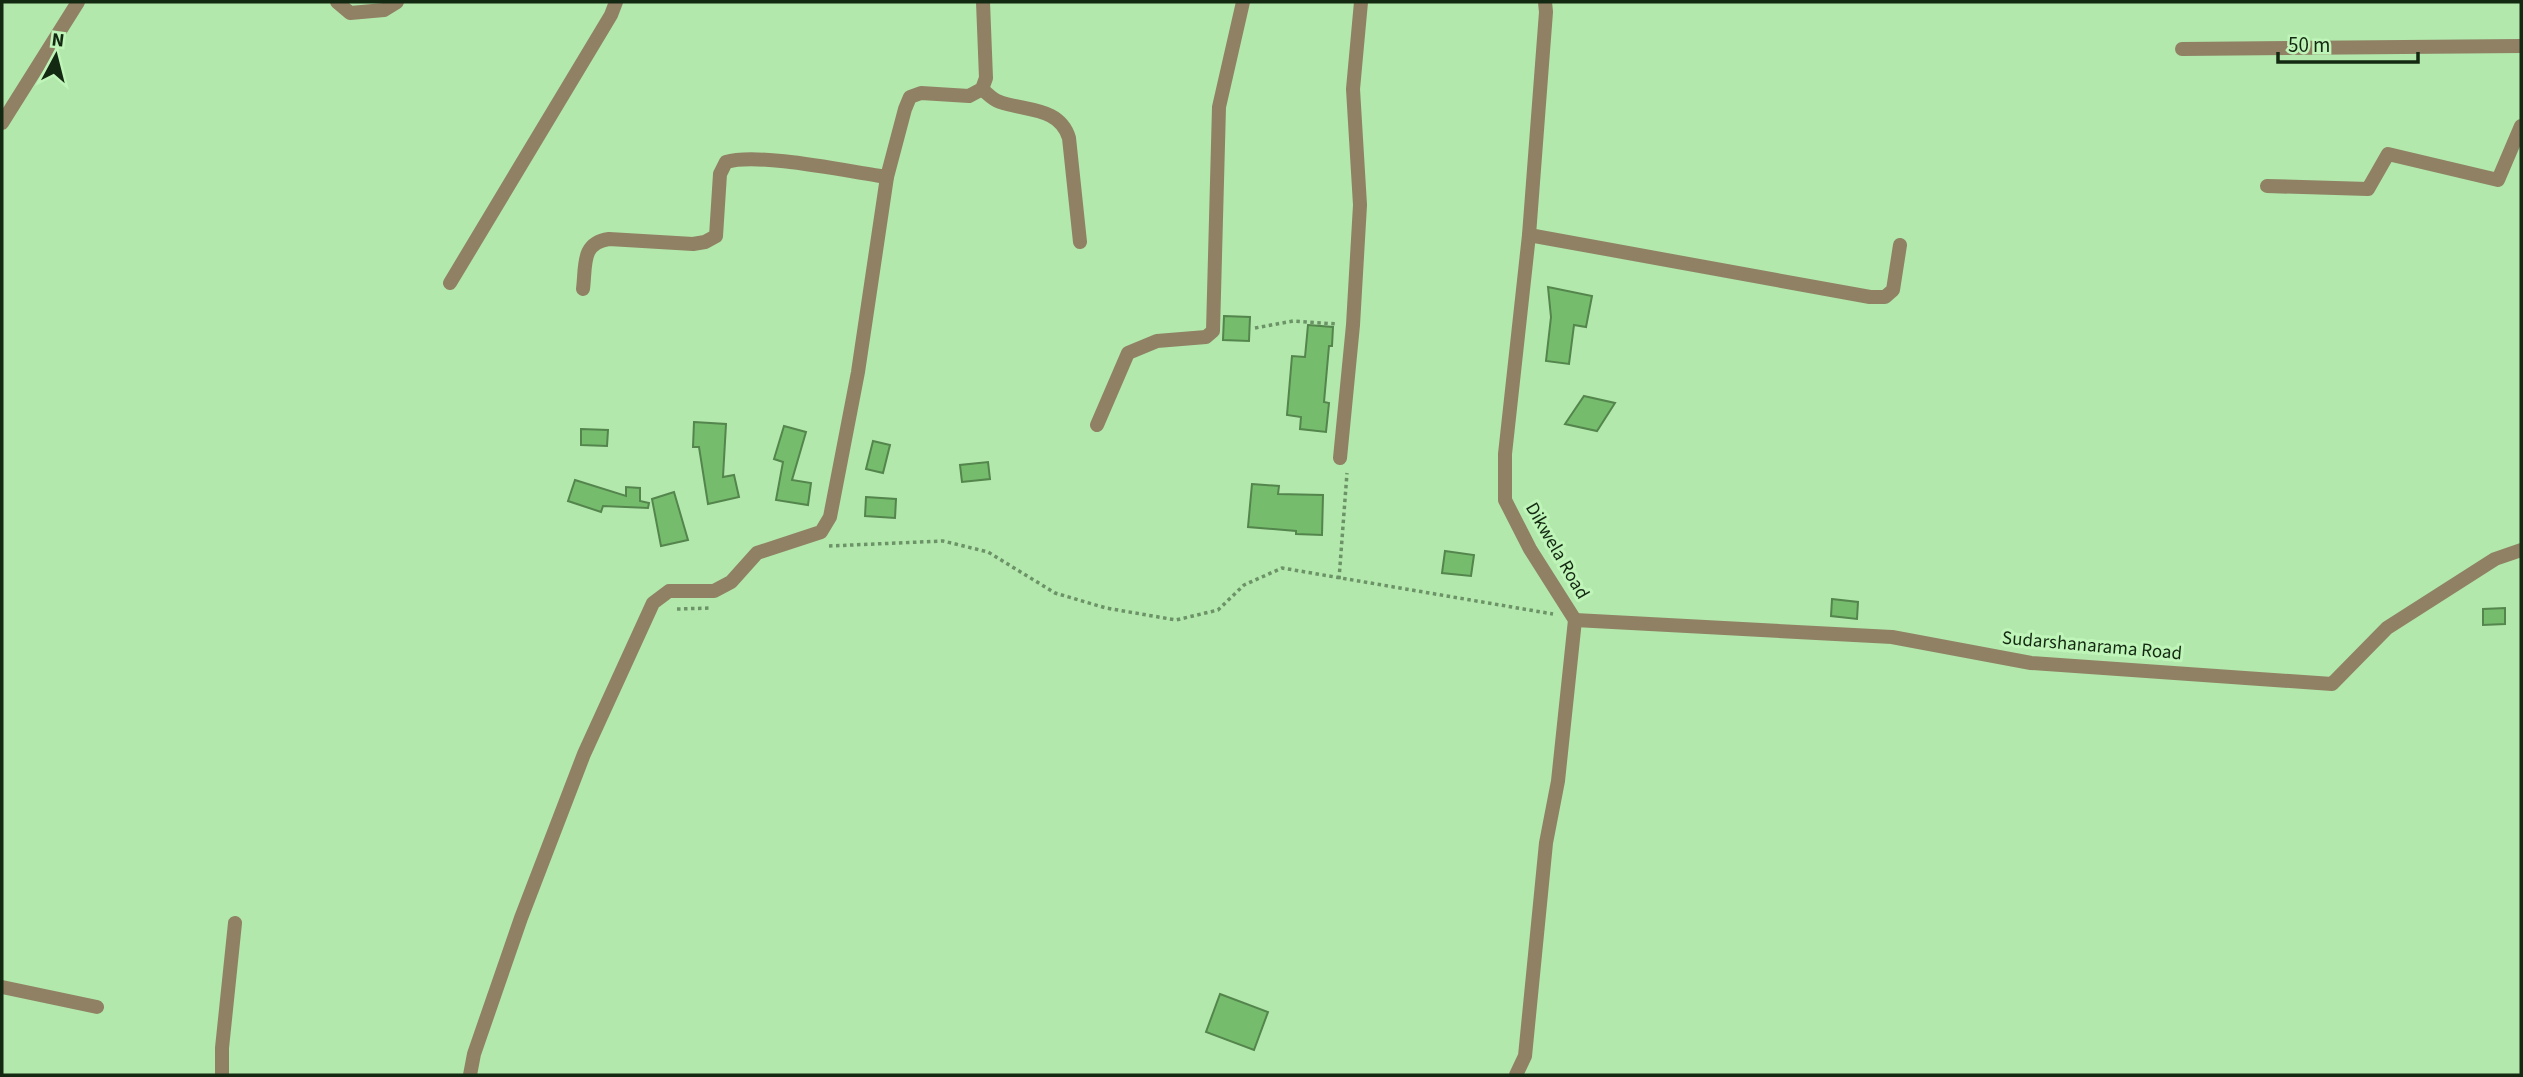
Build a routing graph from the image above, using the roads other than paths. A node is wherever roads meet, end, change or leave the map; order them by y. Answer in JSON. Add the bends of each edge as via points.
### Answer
{"nodes":[{"id":1,"x":78,"y":2,"type":"edge"},
{"id":2,"x":337,"y":2,"type":"edge"},
{"id":3,"x":397,"y":2,"type":"edge"},
{"id":4,"x":616,"y":2,"type":"edge"},
{"id":5,"x":983,"y":2,"type":"edge"},
{"id":6,"x":1243,"y":2,"type":"edge"},
{"id":7,"x":1361,"y":2,"type":"edge"},
{"id":8,"x":1545,"y":2,"type":"edge"},
{"id":9,"x":2521,"y":46,"type":"edge"},
{"id":10,"x":2182,"y":49,"type":"dead end"},
{"id":11,"x":982,"y":89,"type":"junction"},
{"id":12,"x":2,"y":123,"type":"edge"},
{"id":13,"x":2521,"y":126,"type":"edge"},
{"id":14,"x":887,"y":177,"type":"junction"},
{"id":15,"x":2267,"y":186,"type":"dead end"},
{"id":16,"x":1529,"y":235,"type":"junction"},
{"id":17,"x":1080,"y":242,"type":"dead end"},
{"id":18,"x":1900,"y":245,"type":"dead end"},
{"id":19,"x":450,"y":283,"type":"dead end"},
{"id":20,"x":583,"y":289,"type":"dead end"},
{"id":21,"x":1097,"y":425,"type":"dead end"},
{"id":22,"x":1340,"y":458,"type":"road end"},
{"id":23,"x":2521,"y":550,"type":"edge"},
{"id":24,"x":1575,"y":620,"type":"junction"},
{"id":25,"x":235,"y":923,"type":"dead end"},
{"id":26,"x":2,"y":987,"type":"edge"},
{"id":27,"x":97,"y":1007,"type":"dead end"},
{"id":28,"x":222,"y":1075,"type":"edge"},
{"id":29,"x":470,"y":1075,"type":"edge"},
{"id":30,"x":1516,"y":1075,"type":"edge"}],
"edges":[{"from":1,"to":12,"type":"street"},
{"from":2,"to":3,"type":"street","via":[[350,13],[384,10]]},
{"from":4,"to":19,"type":"street"},
{"from":5,"to":11,"type":"street","via":[[986,78]]},
{"from":6,"to":21,"type":"street","via":[[1219,107],[1213,331],[1206,337],[1157,341],[1128,353]]},
{"from":7,"to":22,"type":"street","via":[[1353,89],[1360,205]]},
{"from":8,"to":16,"type":"street","name":"Dikwela Road"},
{"from":9,"to":10,"type":"street"},
{"from":11,"to":14,"type":"street","via":[[969,96],[921,93],[910,97]]},
{"from":11,"to":17,"type":"street","via":[[997,101],[1056,117],[1065,125]]},
{"from":13,"to":15,"type":"street","via":[[2498,180],[2388,154],[2368,189]]},
{"from":14,"to":20,"type":"street","via":[[771,161],[726,162],[720,174],[716,236],[693,244],[597,240],[589,248]]},
{"from":14,"to":29,"type":"street","via":[[858,372],[830,517],[821,532],[757,553],[732,582],[714,591],[669,591],[653,603],[569,792],[521,918]]},
{"from":16,"to":18,"type":"street","via":[[1870,297],[1885,297],[1893,290]]},
{"from":16,"to":24,"type":"street","name":"Dikwela Road","via":[[1505,454],[1505,500]]},
{"from":23,"to":24,"type":"street","name":"Sudarshanarama Road","via":[[2495,559],[2387,628],[2332,684],[2031,663],[1892,637]]},
{"from":24,"to":30,"type":"street","name":"Dikwela Road","via":[[1525,1056]]},
{"from":25,"to":28,"type":"street"},
{"from":26,"to":27,"type":"street"}]}
